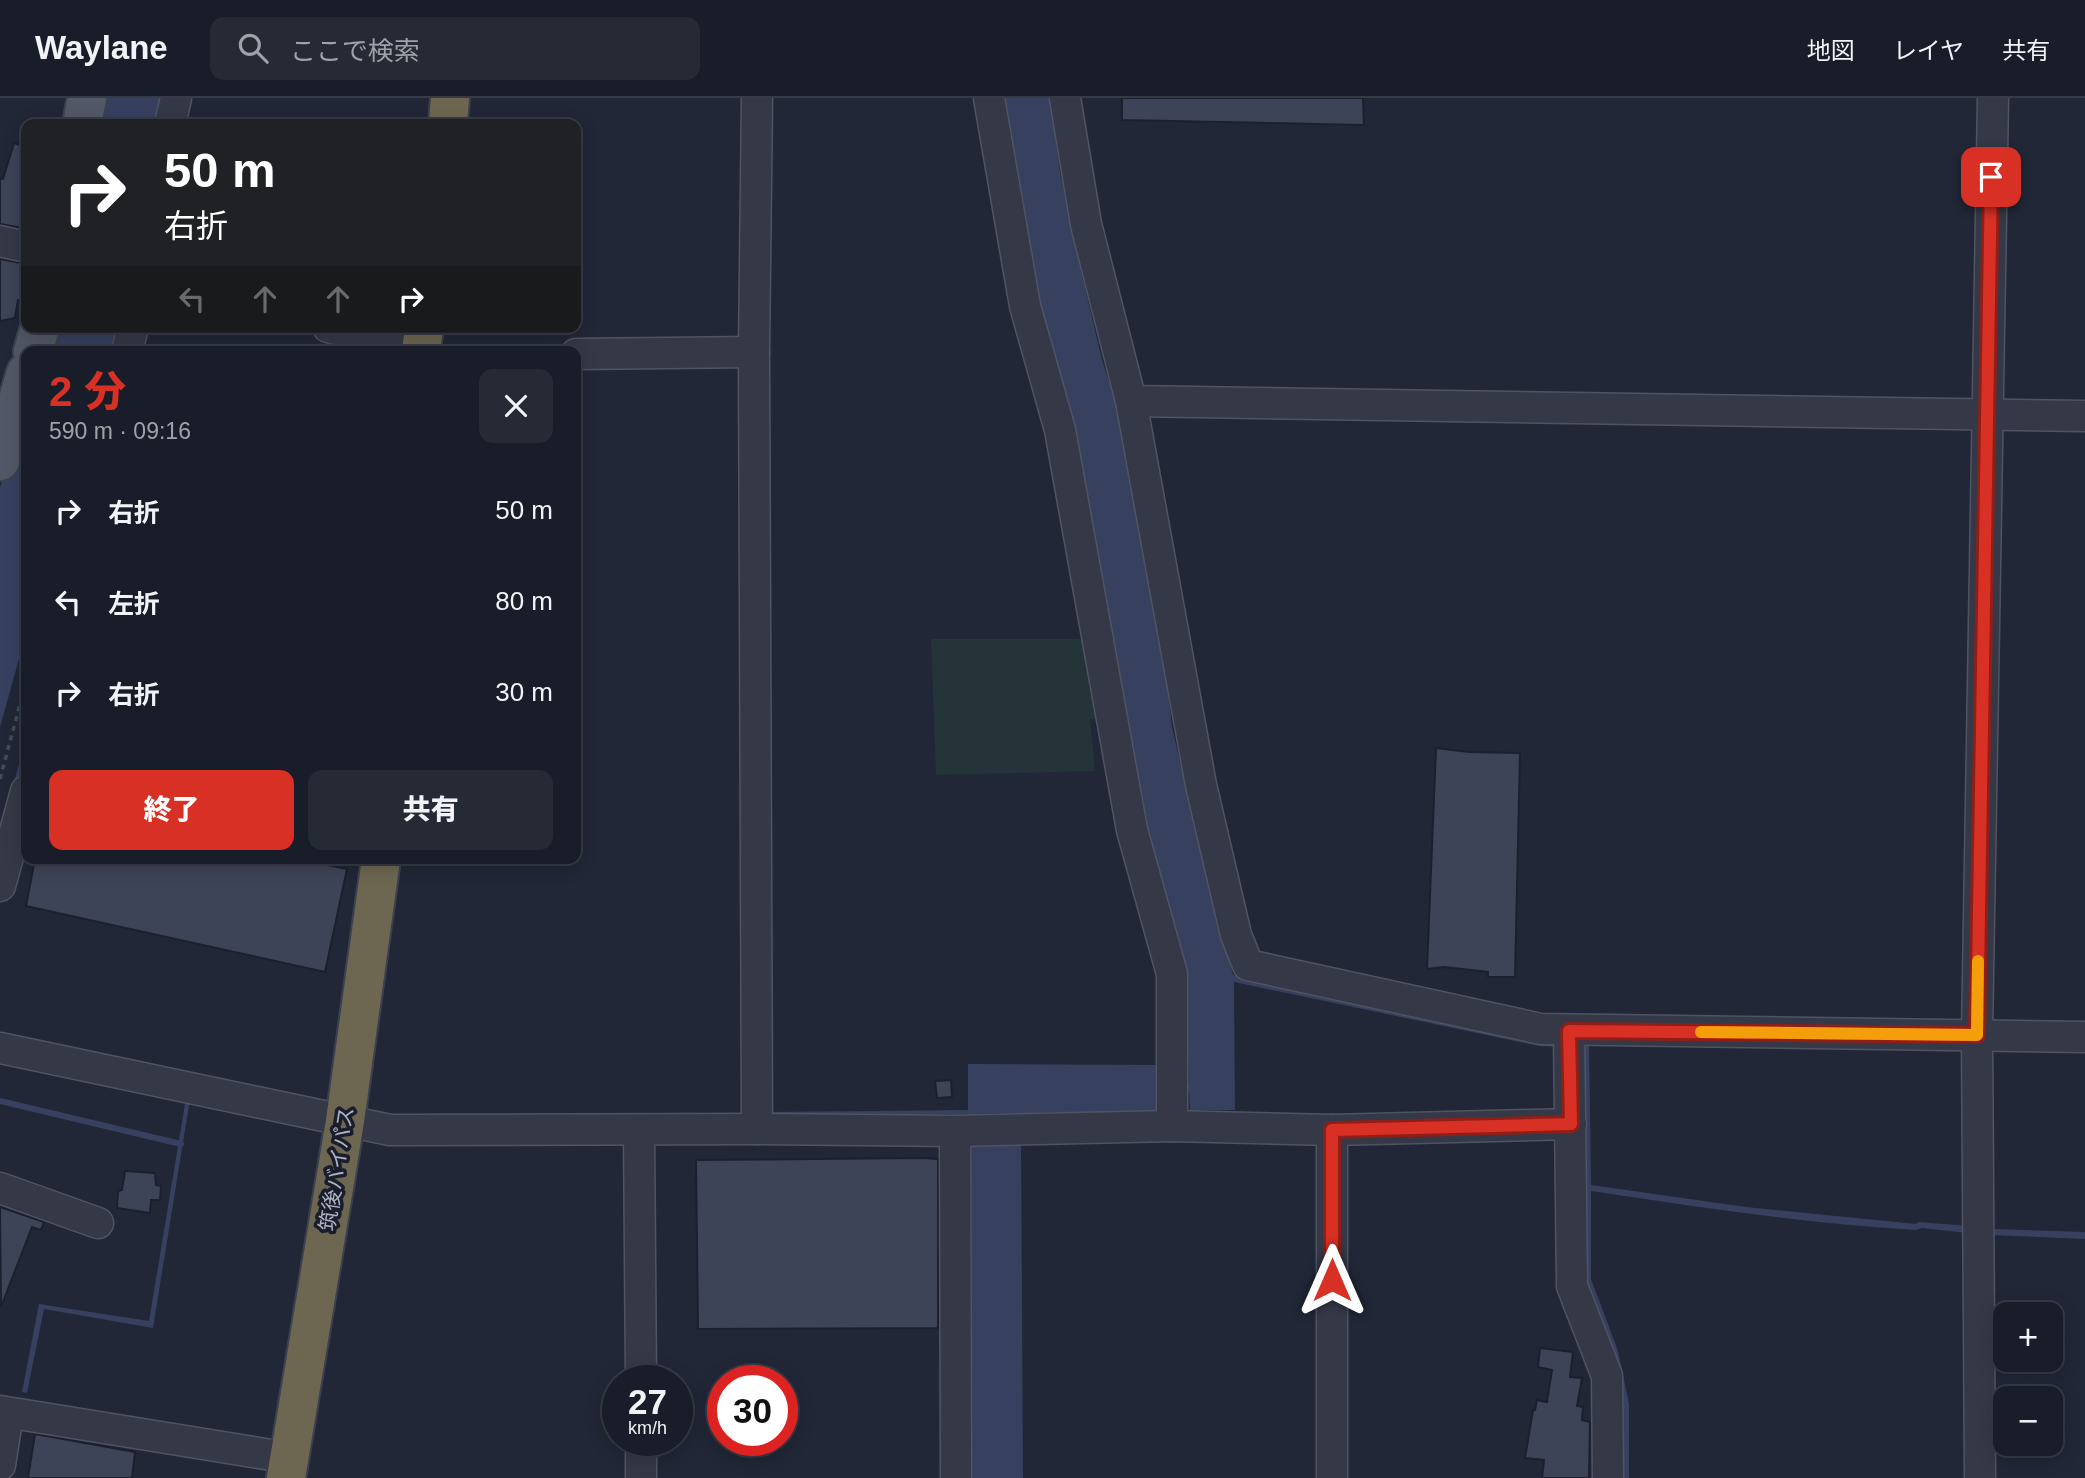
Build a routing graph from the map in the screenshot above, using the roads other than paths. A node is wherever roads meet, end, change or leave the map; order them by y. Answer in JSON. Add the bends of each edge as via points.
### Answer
{"nodes":[{"id":1,"x":87,"y":98,"type":"edge"},
{"id":2,"x":176,"y":98,"type":"edge"},
{"id":3,"x":450,"y":98,"type":"edge"},
{"id":4,"x":757,"y":98,"type":"edge"},
{"id":5,"x":989,"y":98,"type":"edge"},
{"id":6,"x":1065,"y":98,"type":"edge"},
{"id":7,"x":1993,"y":98,"type":"edge"},
{"id":8,"x":83,"y":119,"type":"edge"},
{"id":9,"x":171,"y":119,"type":"edge"},
{"id":10,"x":448,"y":119,"type":"edge"},
{"id":11,"x":0,"y":241,"type":"edge"},
{"id":12,"x":21,"y":246,"type":"edge"},
{"id":13,"x":350,"y":333,"type":"edge"},
{"id":14,"x":399,"y":346,"type":"edge"},
{"id":15,"x":754,"y":352,"type":"junction"},
{"id":16,"x":581,"y":354,"type":"edge"},
{"id":17,"x":21,"y":390,"type":"edge"},
{"id":18,"x":1130,"y":401,"type":"junction"},
{"id":19,"x":1987,"y":414,"type":"junction"},
{"id":20,"x":2085,"y":416,"type":"edge"},
{"id":21,"x":0,"y":460,"type":"edge"},
{"id":22,"x":21,"y":809,"type":"edge"},
{"id":23,"x":381,"y":864,"type":"edge"},
{"id":24,"x":400,"y":864,"type":"edge"},
{"id":25,"x":0,"y":886,"type":"edge"},
{"id":26,"x":1569,"y":1031,"type":"junction"},
{"id":27,"x":1977,"y":1035,"type":"junction"},
{"id":28,"x":2085,"y":1037,"type":"edge"},
{"id":29,"x":0,"y":1048,"type":"edge"},
{"id":30,"x":356,"y":1124,"type":"junction"},
{"id":31,"x":1571,"y":1124,"type":"junction"},
{"id":32,"x":1172,"y":1126,"type":"junction"},
{"id":33,"x":757,"y":1129,"type":"junction"},
{"id":34,"x":1332,"y":1130,"type":"junction"},
{"id":35,"x":639,"y":1131,"type":"junction"},
{"id":36,"x":962,"y":1131,"type":"junction"},
{"id":37,"x":0,"y":1188,"type":"edge"},
{"id":38,"x":98,"y":1223,"type":"dead end"},
{"id":39,"x":641,"y":1365,"type":"edge"},
{"id":40,"x":4,"y":1412,"type":"edge"},
{"id":41,"x":641,"y":1456,"type":"edge"},
{"id":42,"x":0,"y":1465,"type":"edge"},
{"id":43,"x":295,"y":1471,"type":"edge"},
{"id":44,"x":641,"y":1478,"type":"edge"},
{"id":45,"x":956,"y":1478,"type":"edge"},
{"id":46,"x":1332,"y":1478,"type":"edge"},
{"id":47,"x":1608,"y":1478,"type":"edge"},
{"id":48,"x":1980,"y":1478,"type":"edge"}],
"edges":[{"from":1,"to":8,"type":"main road"},
{"from":2,"to":9,"type":"street"},
{"from":3,"to":10,"type":"highway"},
{"from":4,"to":15,"type":"street"},
{"from":5,"to":32,"type":"street","via":[[1025,306],[1060,430],[1132,830],[1172,974]]},
{"from":6,"to":18,"type":"street","via":[[1086,224]]},
{"from":7,"to":19,"type":"street"},
{"from":11,"to":12,"type":"street"},
{"from":13,"to":14,"type":"street"},
{"from":15,"to":16,"type":"street"},
{"from":15,"to":33,"type":"street"},
{"from":17,"to":21,"type":"main road"},
{"from":18,"to":19,"type":"street"},
{"from":18,"to":26,"type":"street","via":[[1201,785],[1236,935],[1248,965],[1541,1029]]},
{"from":19,"to":20,"type":"street"},
{"from":19,"to":27,"type":"street"},
{"from":22,"to":25,"type":"street"},
{"from":23,"to":30,"type":"highway","name":"筑後バイパス"},
{"from":24,"to":30,"type":"highway","name":"筑後バイパス"},
{"from":26,"to":27,"type":"street"},
{"from":26,"to":31,"type":"street"},
{"from":27,"to":28,"type":"street"},
{"from":27,"to":48,"type":"street"},
{"from":29,"to":30,"type":"street"},
{"from":30,"to":35,"type":"street","via":[[390,1130]]},
{"from":30,"to":43,"type":"highway","name":"筑後バイパス"},
{"from":31,"to":34,"type":"street"},
{"from":31,"to":47,"type":"street","via":[[1572,1286],[1607,1376]]},
{"from":32,"to":34,"type":"street"},
{"from":32,"to":36,"type":"street"},
{"from":33,"to":35,"type":"street"},
{"from":33,"to":36,"type":"street"},
{"from":34,"to":46,"type":"street"},
{"from":35,"to":39,"type":"street"},
{"from":36,"to":45,"type":"street"},
{"from":37,"to":38,"type":"street"},
{"from":40,"to":42,"type":"street"},
{"from":40,"to":43,"type":"street"},
{"from":41,"to":44,"type":"street"}]}
